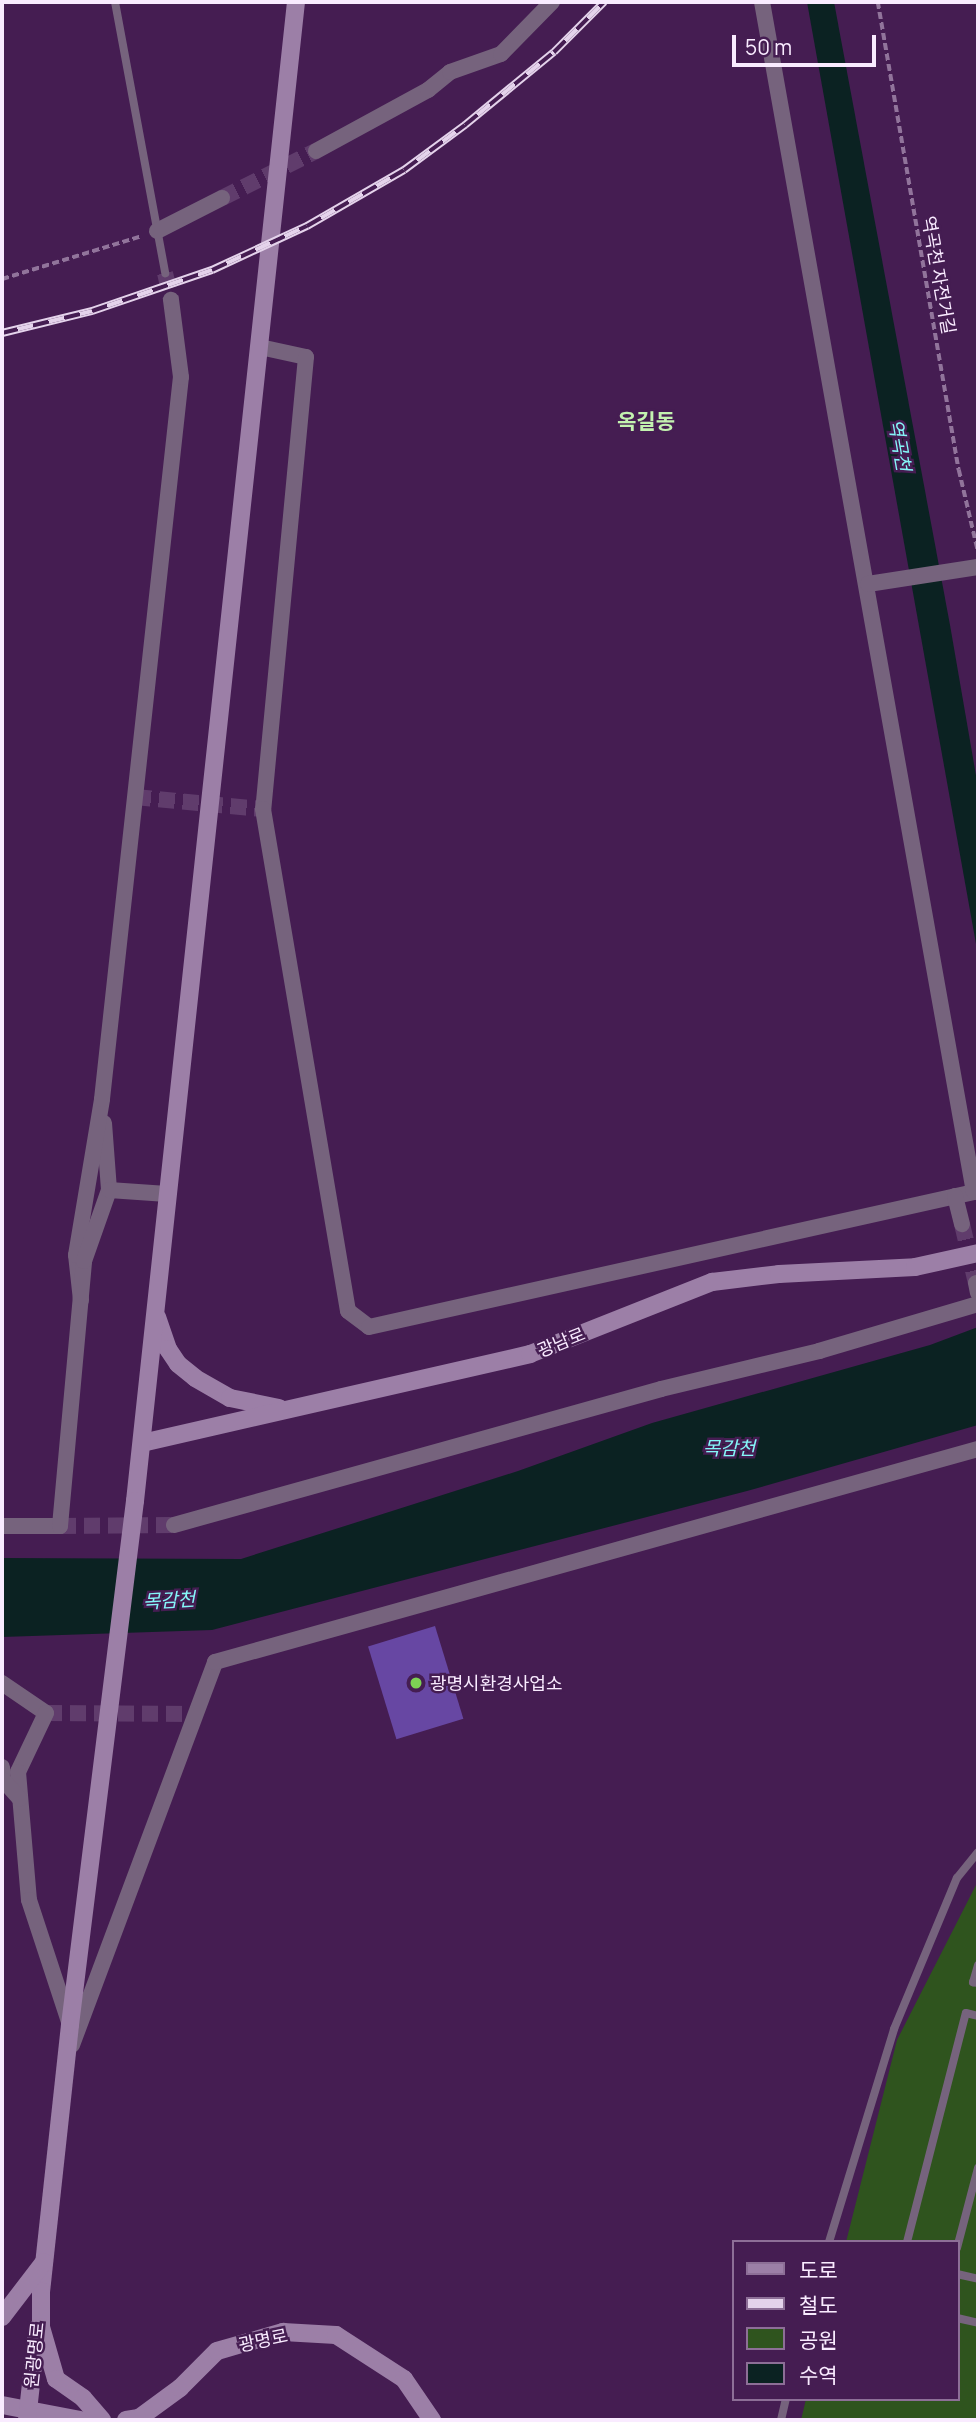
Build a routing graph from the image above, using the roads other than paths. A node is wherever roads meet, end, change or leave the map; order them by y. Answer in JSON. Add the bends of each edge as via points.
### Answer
{"nodes":[{"id":1,"x":115,"y":2,"type":"edge"},
{"id":2,"x":296,"y":2,"type":"edge"},
{"id":3,"x":552,"y":2,"type":"edge"},
{"id":4,"x":762,"y":2,"type":"edge"},
{"id":5,"x":316,"y":151,"type":"tunnel mouth"},
{"id":6,"x":222,"y":198,"type":"tunnel mouth"},
{"id":7,"x":157,"y":231,"type":"junction"},
{"id":8,"x":165,"y":273,"type":"tunnel mouth"},
{"id":9,"x":171,"y":300,"type":"tunnel mouth"},
{"id":10,"x":260,"y":347,"type":"junction"},
{"id":11,"x":978,"y":567,"type":"edge"},
{"id":12,"x":868,"y":584,"type":"junction"},
{"id":13,"x":102,"y":1100,"type":"junction"},
{"id":14,"x":109,"y":1190,"type":"junction"},
{"id":15,"x":167,"y":1194,"type":"junction"},
{"id":16,"x":955,"y":1196,"type":"junction"},
{"id":17,"x":962,"y":1224,"type":"tunnel mouth"},
{"id":18,"x":978,"y":1253,"type":"edge"},
{"id":19,"x":81,"y":1300,"type":"junction"},
{"id":20,"x":978,"y":1304,"type":"edge"},
{"id":21,"x":155,"y":1306,"type":"junction"},
{"id":22,"x":286,"y":1410,"type":"junction"},
{"id":23,"x":142,"y":1443,"type":"junction"},
{"id":24,"x":978,"y":1449,"type":"edge"},
{"id":25,"x":174,"y":1525,"type":"tunnel mouth"},
{"id":26,"x":2,"y":1526,"type":"edge"},
{"id":27,"x":2,"y":1683,"type":"edge"},
{"id":28,"x":2,"y":1778,"type":"edge"},
{"id":29,"x":20,"y":1799,"type":"junction"},
{"id":30,"x":978,"y":1852,"type":"edge"},
{"id":31,"x":978,"y":1965,"type":"edge"},
{"id":32,"x":978,"y":1983,"type":"edge"},
{"id":33,"x":978,"y":2016,"type":"edge"},
{"id":34,"x":70,"y":2025,"type":"junction"},
{"id":35,"x":65,"y":2062,"type":"junction"},
{"id":36,"x":978,"y":2168,"type":"edge"},
{"id":37,"x":830,"y":2240,"type":"edge"},
{"id":38,"x":908,"y":2240,"type":"edge"},
{"id":39,"x":959,"y":2240,"type":"edge"},
{"id":40,"x":44,"y":2262,"type":"junction"},
{"id":41,"x":959,"y":2274,"type":"edge"},
{"id":42,"x":978,"y":2279,"type":"edge"},
{"id":43,"x":41,"y":2291,"type":"junction"},
{"id":44,"x":2,"y":2317,"type":"edge"},
{"id":45,"x":959,"y":2318,"type":"edge"},
{"id":46,"x":978,"y":2323,"type":"edge"},
{"id":47,"x":786,"y":2401,"type":"edge"},
{"id":48,"x":2,"y":2405,"type":"edge"},
{"id":49,"x":28,"y":2416,"type":"edge"},
{"id":50,"x":81,"y":2420,"type":"edge"},
{"id":51,"x":102,"y":2420,"type":"edge"},
{"id":52,"x":126,"y":2420,"type":"edge"},
{"id":53,"x":432,"y":2420,"type":"edge"},
{"id":54,"x":781,"y":2420,"type":"edge"}],
"edges":[{"from":1,"to":7,"type":"lane"},
{"from":2,"to":10,"type":"main road"},
{"from":3,"to":5,"type":"street","via":[[501,54],[450,72],[428,90]]},
{"from":4,"to":12,"type":"street"},
{"from":6,"to":7,"type":"street"},
{"from":7,"to":8,"type":"lane"},
{"from":9,"to":13,"type":"street","via":[[181,377]]},
{"from":10,"to":15,"type":"main road"},
{"from":10,"to":16,"type":"street","via":[[306,357],[263,809],[348,1311],[369,1327]]},
{"from":11,"to":12,"type":"street"},
{"from":12,"to":16,"type":"street","via":[[974,1192]]},
{"from":13,"to":14,"type":"street"},
{"from":13,"to":19,"type":"street","via":[[76,1255]]},
{"from":14,"to":15,"type":"street"},
{"from":14,"to":19,"type":"street","via":[[84,1261]]},
{"from":15,"to":21,"type":"main road"},
{"from":16,"to":17,"type":"street"},
{"from":18,"to":22,"type":"main road","name":"광남로","via":[[915,1267],[779,1273],[712,1282],[530,1354]]},
{"from":19,"to":26,"type":"street","via":[[60,1526]]},
{"from":20,"to":25,"type":"street"},
{"from":21,"to":22,"type":"main road","via":[[168,1349],[195,1378],[230,1398]]},
{"from":21,"to":23,"type":"main road"},
{"from":22,"to":23,"type":"main road","name":"광남로"},
{"from":23,"to":34,"type":"main road","bridge":true},
{"from":24,"to":35,"type":"street","via":[[215,1662]]},
{"from":27,"to":29,"type":"street","via":[[46,1713],[18,1772]]},
{"from":28,"to":29,"type":"street"},
{"from":29,"to":34,"type":"street","via":[[29,1900]]},
{"from":30,"to":37,"type":"lane","via":[[957,1878],[894,2029]]},
{"from":31,"to":32,"type":"lane","via":[[974,1982]]},
{"from":33,"to":38,"type":"lane","via":[[966,2013]]},
{"from":34,"to":35,"type":"main road"},
{"from":35,"to":40,"type":"main road"},
{"from":36,"to":39,"type":"lane"},
{"from":40,"to":43,"type":"main road"},
{"from":40,"to":44,"type":"main road"},
{"from":41,"to":42,"type":"lane"},
{"from":43,"to":49,"type":"main road","name":"원광명로"},
{"from":43,"to":51,"type":"main road","via":[[41,2327],[56,2379],[83,2398]]},
{"from":45,"to":46,"type":"lane"},
{"from":47,"to":54,"type":"lane"},
{"from":48,"to":49,"type":"main road"},
{"from":49,"to":50,"type":"main road"},
{"from":52,"to":53,"type":"main road","name":"광명로","via":[[139,2418],[180,2388],[217,2351],[283,2332],[336,2335],[404,2379]]}]}
